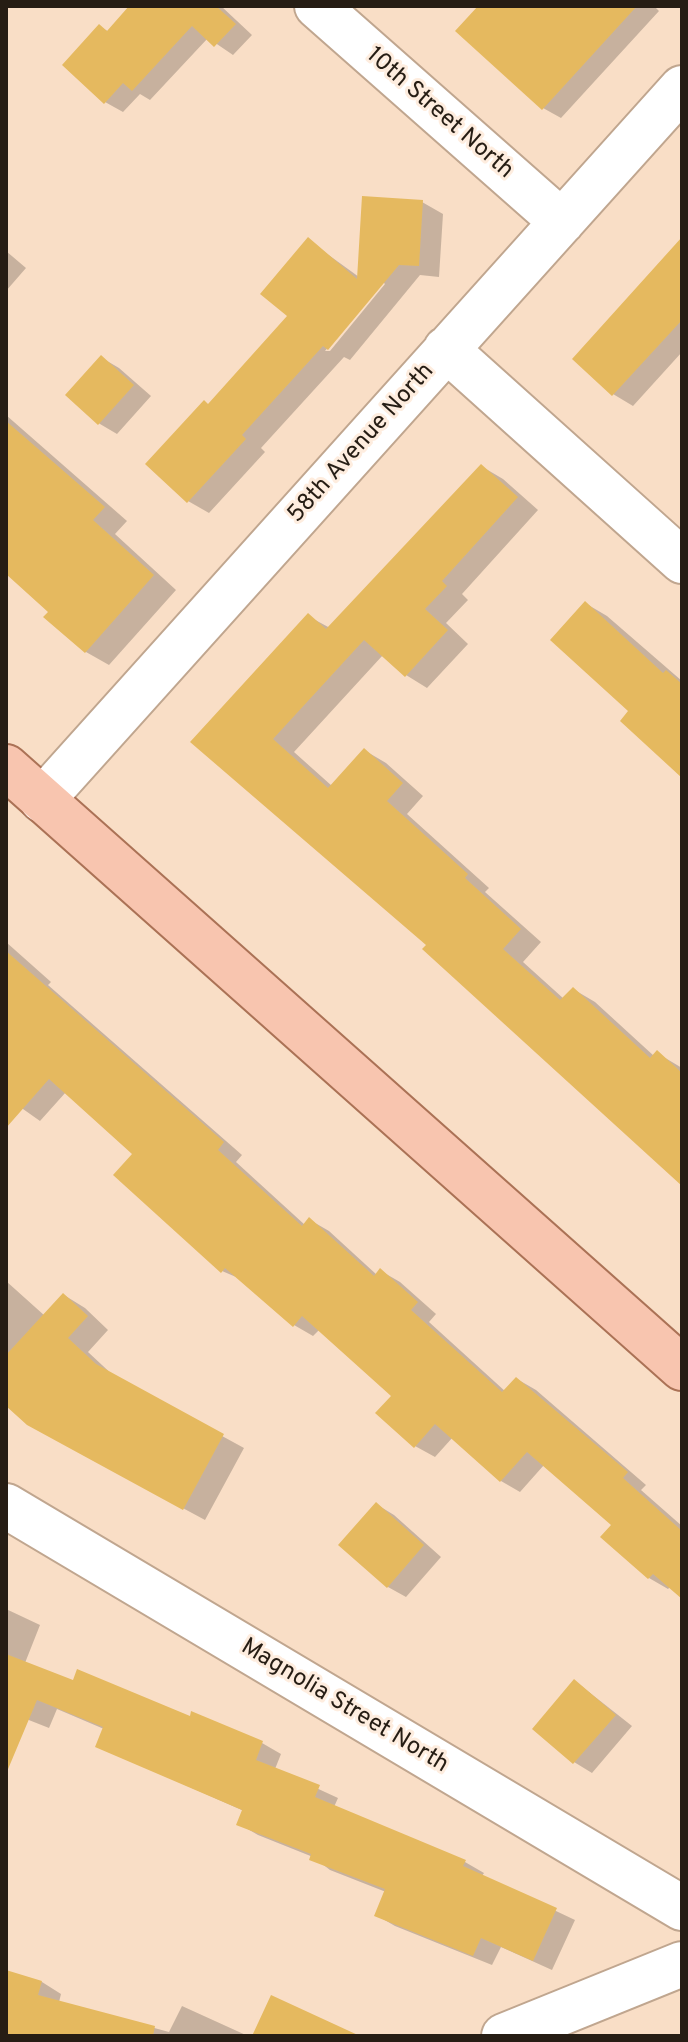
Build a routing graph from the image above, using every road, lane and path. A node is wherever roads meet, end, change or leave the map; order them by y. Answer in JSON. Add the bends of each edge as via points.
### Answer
{"nodes":[{"id":1,"x":317,"y":6,"type":"edge"},
{"id":2,"x":682,"y":88,"type":"edge"},
{"id":3,"x":562,"y":222,"type":"junction"},
{"id":4,"x":446,"y":349,"type":"junction"},
{"id":5,"x":682,"y":561,"type":"edge"},
{"id":6,"x":6,"y":767,"type":"edge"},
{"id":7,"x":42,"y":800,"type":"junction"},
{"id":8,"x":682,"y":1368,"type":"edge"},
{"id":9,"x":6,"y":1506,"type":"edge"},
{"id":10,"x":682,"y":1908,"type":"edge"},
{"id":11,"x":682,"y":1964,"type":"edge"},
{"id":12,"x":504,"y":2036,"type":"edge"}],
"edges":[{"from":1,"to":3,"type":"street","name":"10th Street North"},
{"from":2,"to":3,"type":"street","name":"58th Avenue North"},
{"from":3,"to":4,"type":"street","name":"58th Avenue North"},
{"from":4,"to":5,"type":"street"},
{"from":4,"to":7,"type":"street","name":"58th Avenue North"},
{"from":6,"to":7,"type":"main road"},
{"from":7,"to":8,"type":"main road"},
{"from":9,"to":10,"type":"street","name":"Magnolia Street North"},
{"from":11,"to":12,"type":"street"}]}
